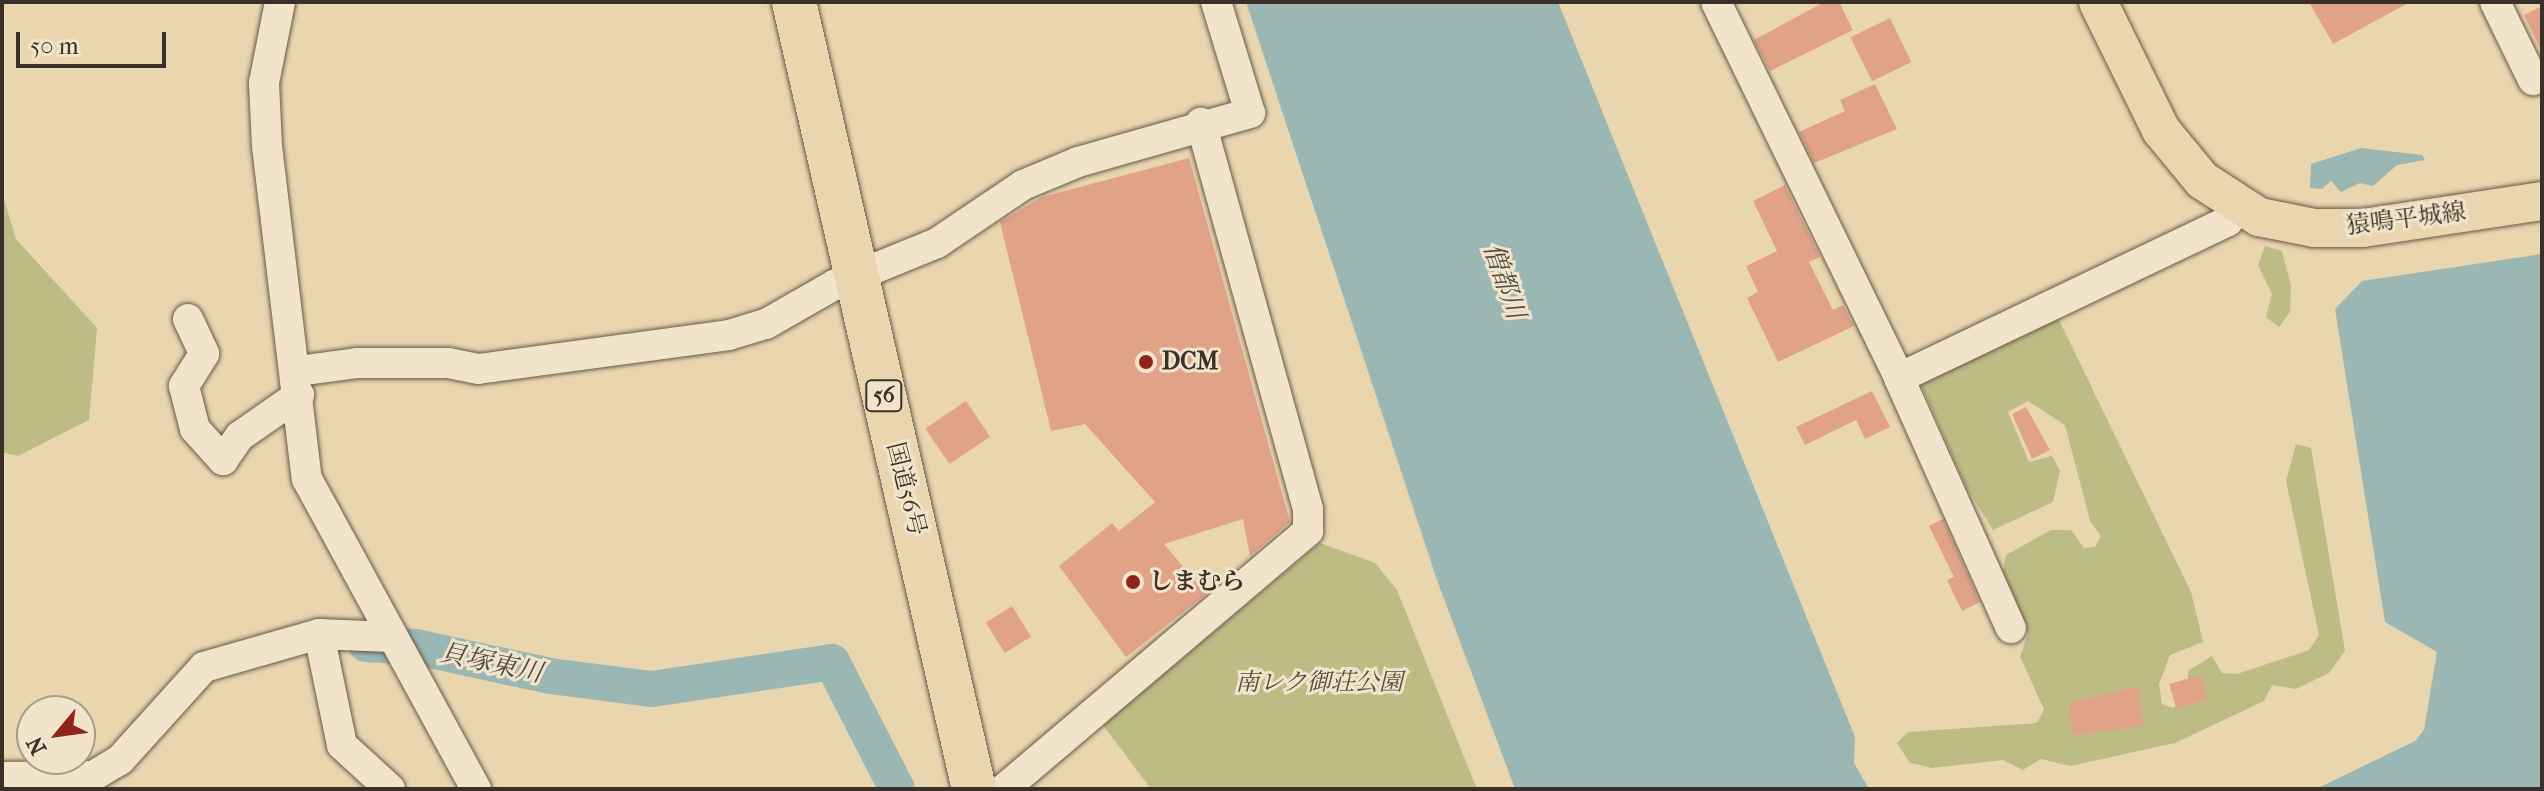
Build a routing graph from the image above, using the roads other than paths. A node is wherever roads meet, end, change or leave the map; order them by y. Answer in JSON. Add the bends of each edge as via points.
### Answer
{"nodes":[{"id":1,"x":280,"y":2,"type":"edge"},
{"id":2,"x":794,"y":2,"type":"edge"},
{"id":3,"x":1216,"y":2,"type":"edge"},
{"id":4,"x":1716,"y":2,"type":"edge"},
{"id":5,"x":2098,"y":2,"type":"edge"},
{"id":6,"x":2495,"y":2,"type":"edge"},
{"id":7,"x":2533,"y":80,"type":"dead end"},
{"id":8,"x":1201,"y":123,"type":"junction"},
{"id":9,"x":2542,"y":201,"type":"edge"},
{"id":10,"x":2236,"y":205,"type":"junction"},
{"id":11,"x":855,"y":276,"type":"junction"},
{"id":12,"x":188,"y":319,"type":"dead end"},
{"id":13,"x":1899,"y":378,"type":"junction"},
{"id":14,"x":298,"y":383,"type":"junction"},
{"id":15,"x":2011,"y":628,"type":"dead end"},
{"id":16,"x":319,"y":634,"type":"junction"},
{"id":17,"x":390,"y":637,"type":"junction"},
{"id":18,"x":2,"y":777,"type":"edge"},
{"id":19,"x":390,"y":789,"type":"edge"},
{"id":20,"x":476,"y":789,"type":"edge"},
{"id":21,"x":974,"y":789,"type":"edge"},
{"id":22,"x":1004,"y":789,"type":"edge"}],
"edges":[{"from":1,"to":14,"type":"street","via":[[264,83]]},
{"from":2,"to":11,"type":"highway","name":"国道56号","number":"56"},
{"from":3,"to":8,"type":"street","via":[[1250,113]]},
{"from":4,"to":13,"type":"street"},
{"from":5,"to":10,"type":"main road","name":"猿鳴平城線","via":[[2161,130],[2202,180]]},
{"from":6,"to":7,"type":"street"},
{"from":8,"to":11,"type":"street","via":[[1023,185],[937,243]]},
{"from":8,"to":22,"type":"street","via":[[1308,509],[1308,531]]},
{"from":9,"to":10,"type":"main road","name":"猿鳴平城線","via":[[2363,228],[2314,228],[2259,217]]},
{"from":10,"to":13,"type":"street","via":[[2228,221]]},
{"from":11,"to":14,"type":"street","via":[[766,324],[729,335],[478,369],[448,363],[358,363]]},
{"from":11,"to":21,"type":"highway","name":"国道56号","number":"56"},
{"from":12,"to":14,"type":"street","via":[[204,354],[184,386],[195,429],[223,460],[240,436]]},
{"from":13,"to":15,"type":"street"},
{"from":14,"to":17,"type":"street","via":[[315,502]]},
{"from":16,"to":17,"type":"street"},
{"from":16,"to":18,"type":"street","via":[[204,667],[120,760],[93,776]]},
{"from":16,"to":19,"type":"street","via":[[342,745]]},
{"from":17,"to":20,"type":"street"}]}
